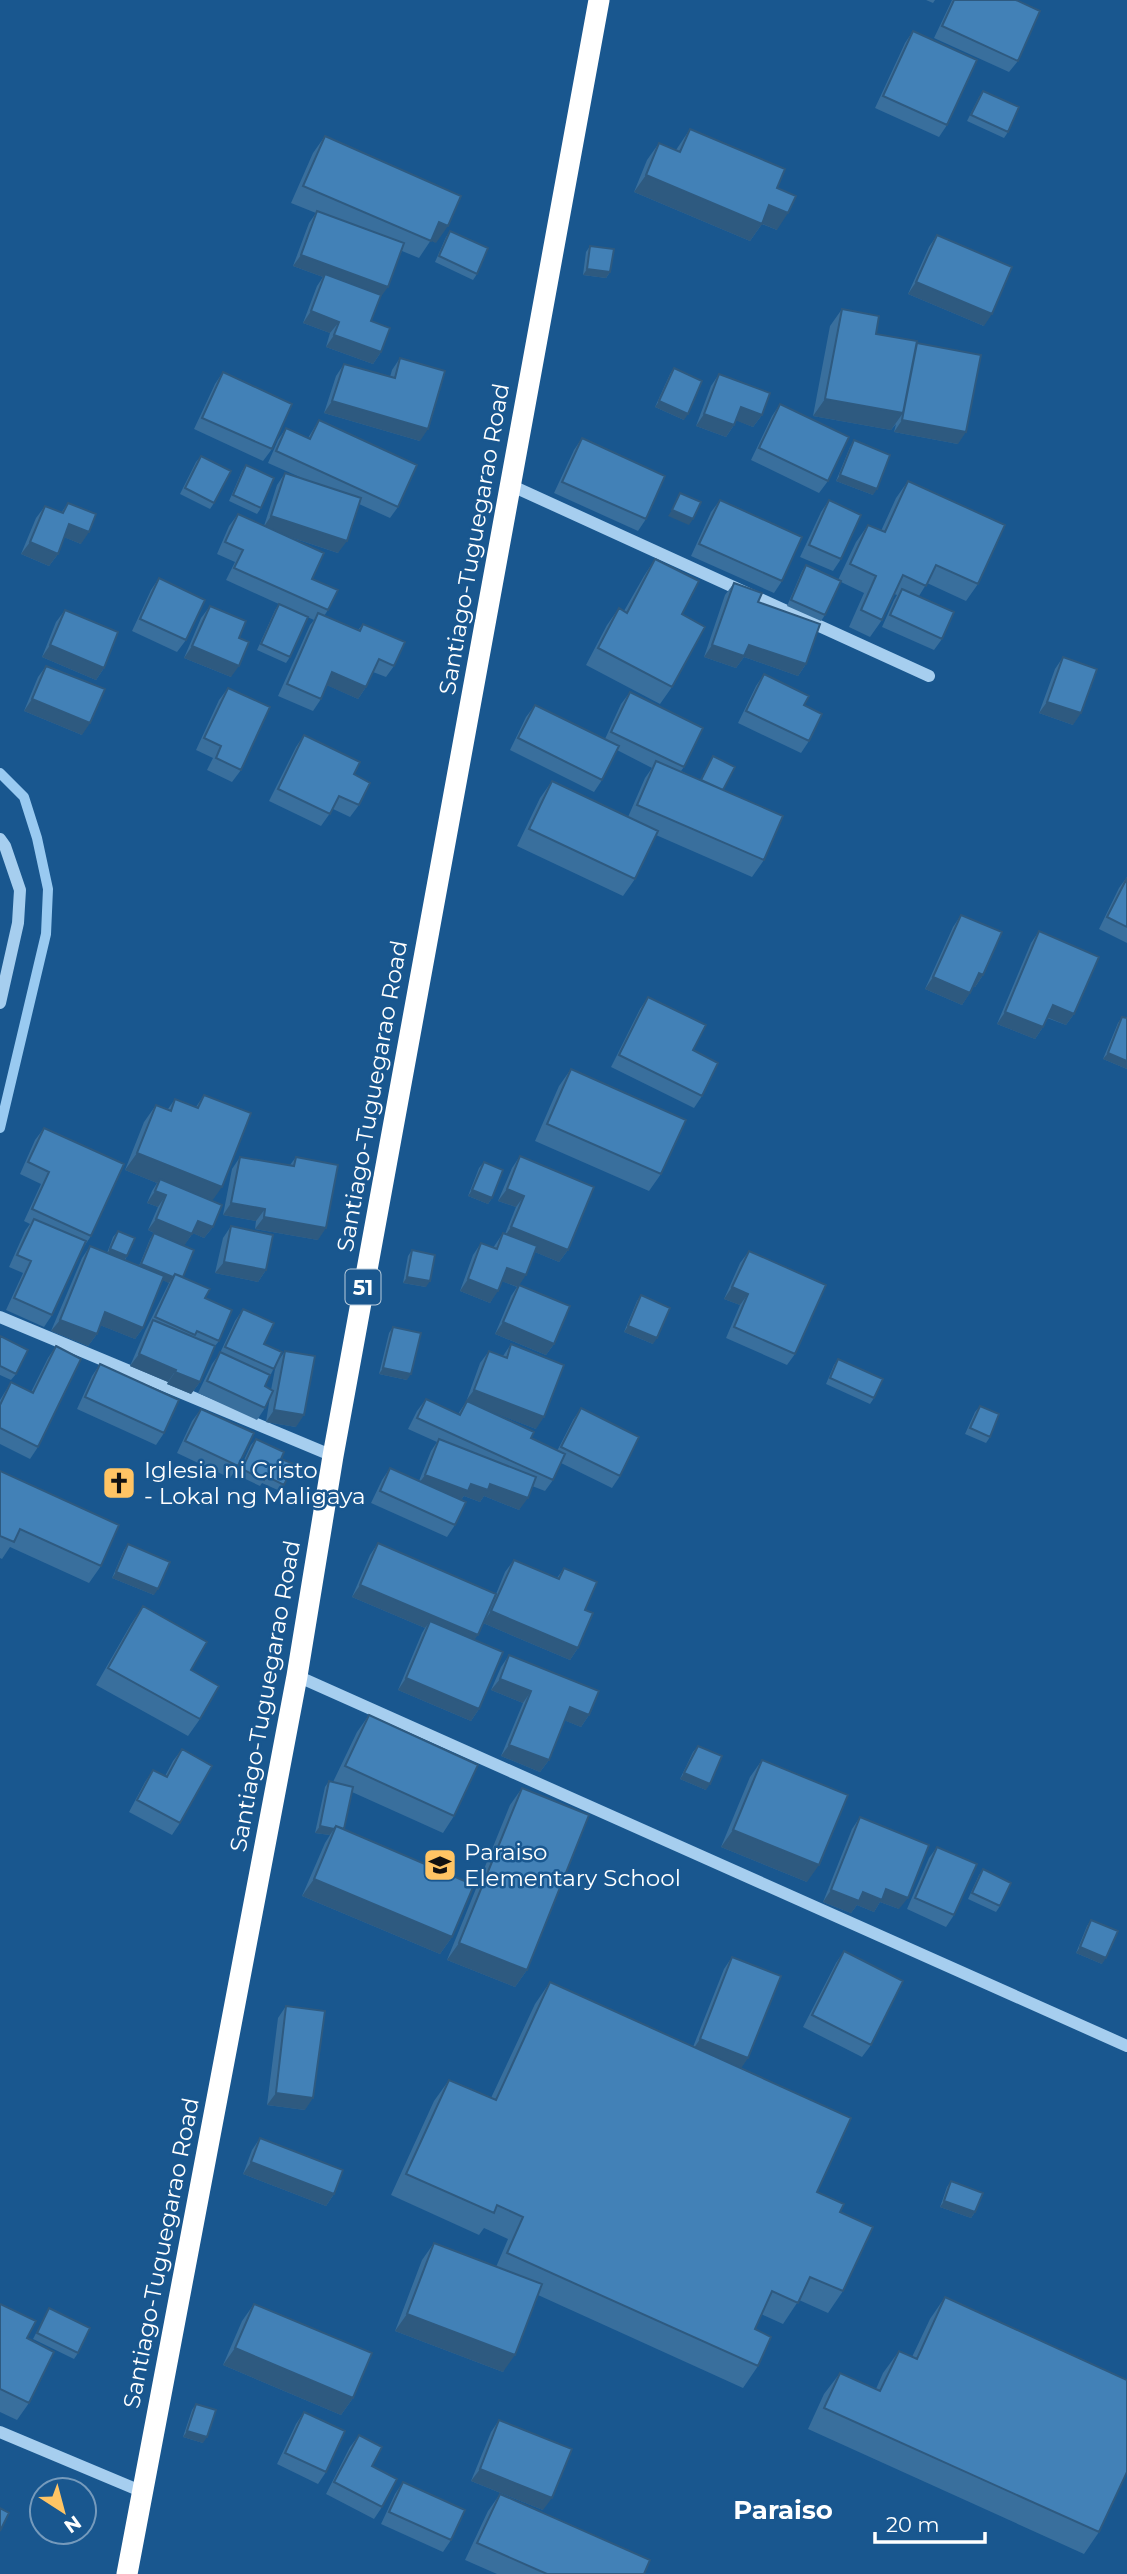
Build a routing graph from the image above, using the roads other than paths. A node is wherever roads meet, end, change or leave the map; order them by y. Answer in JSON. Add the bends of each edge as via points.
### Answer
{"nodes":[{"id":1,"x":599,"y":0,"type":"edge"},
{"id":2,"x":510,"y":485,"type":"junction"},
{"id":3,"x":929,"y":676,"type":"dead end"},
{"id":4,"x":0,"y":839,"type":"edge"},
{"id":5,"x":0,"y":1003,"type":"edge"},
{"id":6,"x":0,"y":1317,"type":"edge"},
{"id":7,"x":333,"y":1456,"type":"junction"},
{"id":8,"x":297,"y":1676,"type":"junction"},
{"id":9,"x":1127,"y":2046,"type":"edge"},
{"id":10,"x":0,"y":2432,"type":"edge"},
{"id":11,"x":143,"y":2492,"type":"junction"},
{"id":12,"x":127,"y":2574,"type":"edge"}],
"edges":[{"from":1,"to":2,"type":"highway","name":"Santiago-Tuguegarao Road","number":"51"},
{"from":2,"to":3,"type":"street"},
{"from":2,"to":7,"type":"highway","name":"Santiago-Tuguegarao Road","number":"51"},
{"from":4,"to":5,"type":"street","via":[[20,890],[18,923]]},
{"from":6,"to":7,"type":"street"},
{"from":7,"to":8,"type":"highway","name":"Santiago-Tuguegarao Road","number":"51"},
{"from":8,"to":9,"type":"street"},
{"from":8,"to":11,"type":"highway","name":"Santiago-Tuguegarao Road","number":"51"},
{"from":10,"to":11,"type":"street"},
{"from":11,"to":12,"type":"highway","name":"Santiago-Tuguegarao Road","number":"51"}]}
